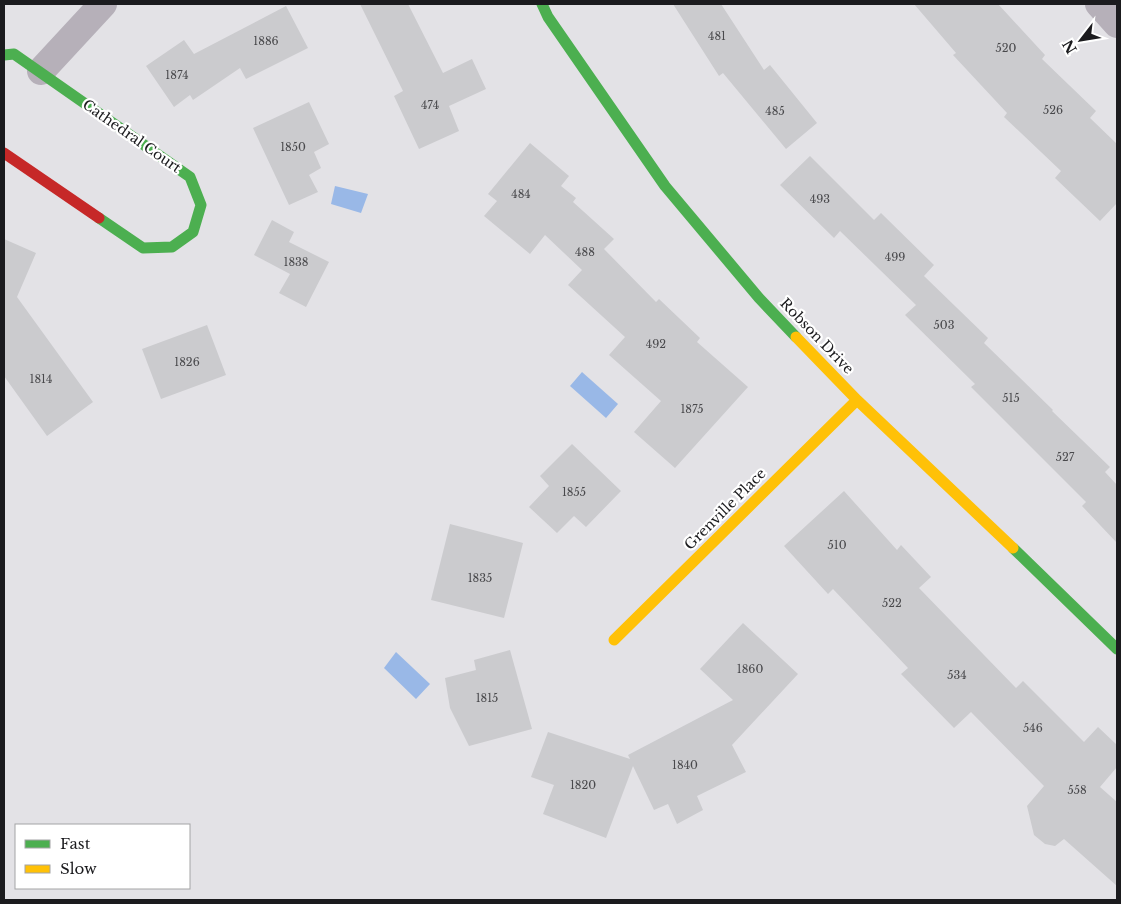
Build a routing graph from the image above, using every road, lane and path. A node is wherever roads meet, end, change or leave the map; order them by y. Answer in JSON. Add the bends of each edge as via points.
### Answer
{"nodes":[{"id":1,"x":103,"y":4,"type":"edge"},
{"id":2,"x":542,"y":4,"type":"edge"},
{"id":3,"x":1099,"y":4,"type":"edge"},
{"id":4,"x":1117,"y":24,"type":"edge"},
{"id":5,"x":4,"y":55,"type":"edge"},
{"id":6,"x":41,"y":71,"type":"junction"},
{"id":7,"x":4,"y":154,"type":"edge"},
{"id":8,"x":857,"y":400,"type":"junction"},
{"id":9,"x":614,"y":640,"type":"dead end"},
{"id":10,"x":1117,"y":649,"type":"edge"}],
"edges":[{"from":1,"to":6,"type":"street"},
{"from":2,"to":8,"type":"street","name":"Robson Drive","via":[[665,186],[759,298]]},
{"from":3,"to":4,"type":"street"},
{"from":5,"to":6,"type":"street","name":"Cathedral Court","via":[[14,54]]},
{"from":6,"to":7,"type":"street","name":"Cathedral Court","via":[[190,177],[201,205],[193,232],[172,247],[143,248]]},
{"from":8,"to":9,"type":"street","name":"Grenville Place"},
{"from":8,"to":10,"type":"street","name":"Robson Drive"}]}
